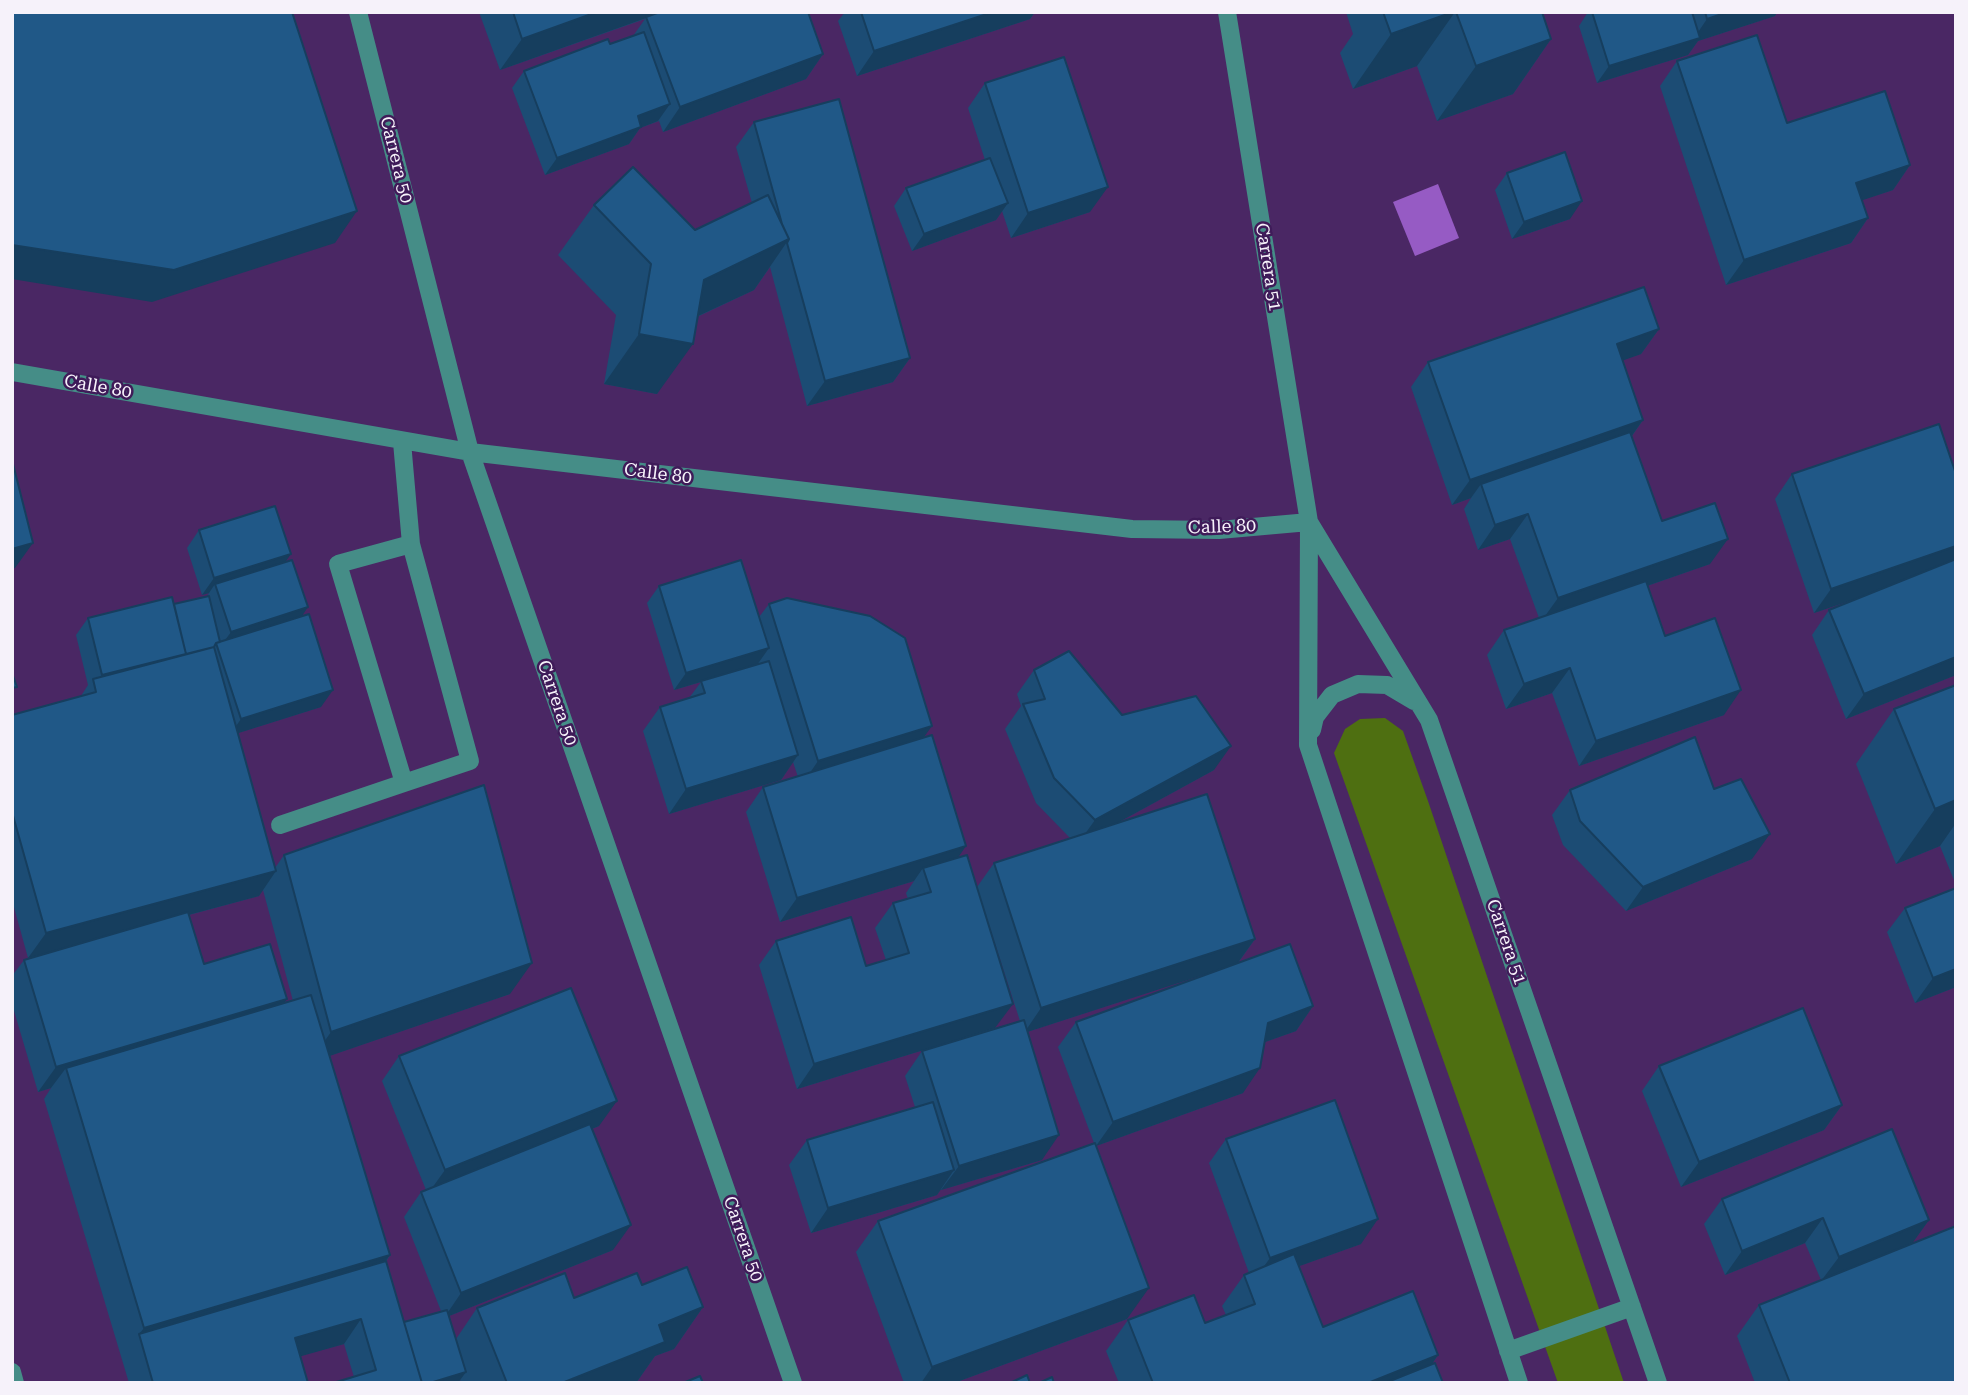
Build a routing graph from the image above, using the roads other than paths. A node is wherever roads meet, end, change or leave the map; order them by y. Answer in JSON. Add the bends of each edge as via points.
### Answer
{"nodes":[{"id":1,"x":358,"y":12,"type":"edge"},
{"id":2,"x":1227,"y":12,"type":"edge"},
{"id":3,"x":12,"y":372,"type":"edge"},
{"id":4,"x":402,"y":442,"type":"junction"},
{"id":5,"x":470,"y":452,"type":"junction"},
{"id":6,"x":1309,"y":522,"type":"junction"},
{"id":7,"x":411,"y":544,"type":"junction"},
{"id":8,"x":1429,"y":720,"type":"junction"},
{"id":9,"x":1308,"y":745,"type":"junction"},
{"id":10,"x":404,"y":783,"type":"junction"},
{"id":11,"x":280,"y":825,"type":"dead end"},
{"id":12,"x":1632,"y":1307,"type":"junction"},
{"id":13,"x":1508,"y":1351,"type":"junction"},
{"id":14,"x":12,"y":1372,"type":"edge"},
{"id":15,"x":15,"y":1383,"type":"edge"},
{"id":16,"x":793,"y":1383,"type":"edge"},
{"id":17,"x":1519,"y":1383,"type":"edge"},
{"id":18,"x":1658,"y":1383,"type":"edge"}],
"edges":[{"from":1,"to":5,"type":"street","name":"Carrera 50"},
{"from":2,"to":6,"type":"street","name":"Carrera 51"},
{"from":3,"to":4,"type":"street","name":"Calle 80"},
{"from":4,"to":5,"type":"street","name":"Calle 80"},
{"from":4,"to":7,"type":"street"},
{"from":5,"to":6,"type":"street","name":"Calle 80","via":[[1132,529],[1219,530]]},
{"from":5,"to":16,"type":"street","name":"Carrera 50"},
{"from":6,"to":8,"type":"street","name":"Carrera 51"},
{"from":6,"to":9,"type":"street","name":"Carrera 51"},
{"from":7,"to":10,"type":"street","via":[[470,761]]},
{"from":7,"to":10,"type":"street","via":[[338,564]]},
{"from":8,"to":9,"type":"street","via":[[1412,698],[1387,685],[1358,684],[1332,695],[1315,718]]},
{"from":8,"to":12,"type":"street","name":"Carrera 51"},
{"from":9,"to":13,"type":"street","name":"Carrera 51"},
{"from":10,"to":11,"type":"street"},
{"from":12,"to":13,"type":"street"},
{"from":12,"to":18,"type":"street","name":"Carrera 51"},
{"from":13,"to":17,"type":"street","name":"Carrera 51"},
{"from":14,"to":15,"type":"street"}]}
